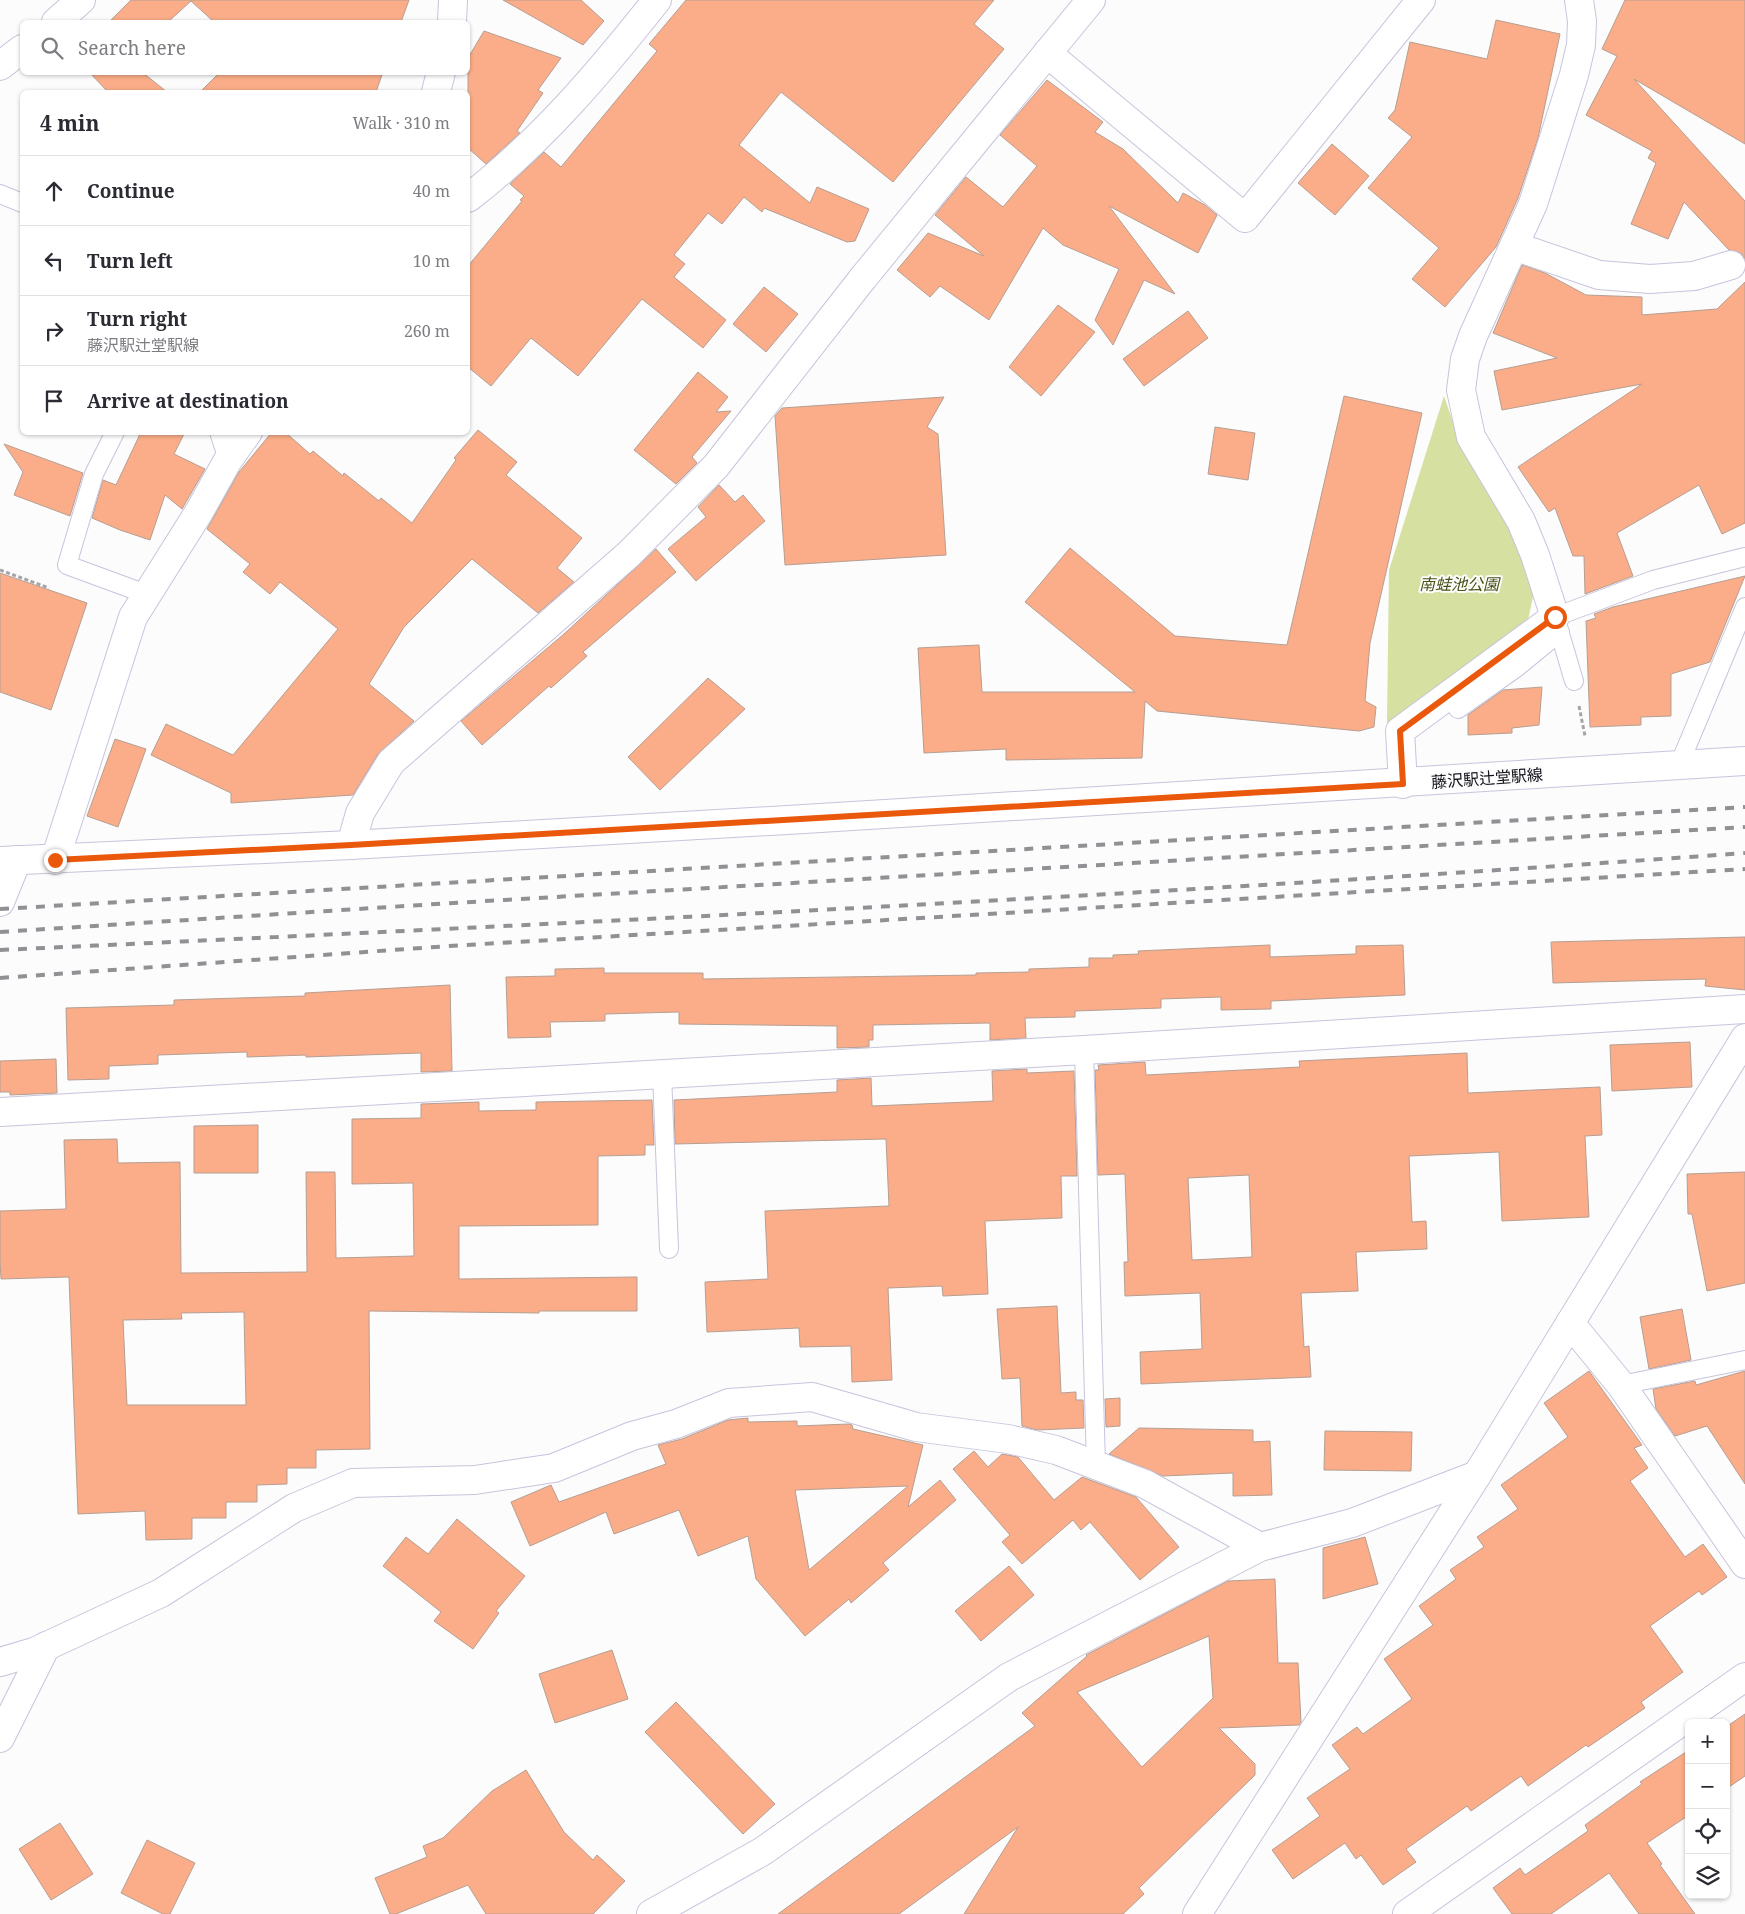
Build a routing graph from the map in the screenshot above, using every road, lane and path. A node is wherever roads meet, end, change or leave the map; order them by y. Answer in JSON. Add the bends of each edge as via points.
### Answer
{"nodes":[{"id":1,"x":81,"y":0,"type":"edge"},
{"id":2,"x":453,"y":0,"type":"edge"},
{"id":3,"x":657,"y":0,"type":"edge"},
{"id":4,"x":1091,"y":0,"type":"edge"},
{"id":5,"x":1422,"y":0,"type":"edge"},
{"id":6,"x":1579,"y":0,"type":"edge"},
{"id":7,"x":58,"y":20,"type":"edge"},
{"id":8,"x":452,"y":20,"type":"edge"},
{"id":9,"x":20,"y":51,"type":"edge"},
{"id":10,"x":1048,"y":53,"type":"junction"},
{"id":11,"x":0,"y":66,"type":"edge"},
{"id":12,"x":440,"y":75,"type":"edge"},
{"id":13,"x":436,"y":90,"type":"edge"},
{"id":14,"x":0,"y":194,"type":"edge"},
{"id":15,"x":470,"y":197,"type":"edge"},
{"id":16,"x":20,"y":202,"type":"edge"},
{"id":17,"x":1514,"y":246,"type":"junction"},
{"id":18,"x":1738,"y":262,"type":"edge"},
{"id":19,"x":114,"y":435,"type":"edge"},
{"id":20,"x":221,"y":435,"type":"edge"},
{"id":21,"x":246,"y":435,"type":"edge"},
{"id":22,"x":228,"y":460,"type":"junction"},
{"id":23,"x":1745,"y":557,"type":"edge"},
{"id":24,"x":146,"y":594,"type":"junction"},
{"id":25,"x":1745,"y":607,"type":"edge"},
{"id":26,"x":1558,"y":625,"type":"junction"},
{"id":27,"x":1574,"y":681,"type":"dead end"},
{"id":28,"x":1458,"y":709,"type":"dead end"},
{"id":29,"x":1745,"y":761,"type":"edge"},
{"id":30,"x":1679,"y":765,"type":"junction"},
{"id":31,"x":1403,"y":784,"type":"junction"},
{"id":32,"x":351,"y":845,"type":"junction"},
{"id":33,"x":55,"y":860,"type":"junction"},
{"id":34,"x":8,"y":861,"type":"edge"},
{"id":35,"x":0,"y":902,"type":"edge"},
{"id":36,"x":1745,"y":1009,"type":"edge"},
{"id":37,"x":1745,"y":1038,"type":"edge"},
{"id":38,"x":1084,"y":1050,"type":"junction"},
{"id":39,"x":662,"y":1074,"type":"junction"},
{"id":40,"x":0,"y":1112,"type":"edge"},
{"id":41,"x":669,"y":1249,"type":"dead end"},
{"id":42,"x":1570,"y":1324,"type":"junction"},
{"id":43,"x":1745,"y":1360,"type":"edge"},
{"id":44,"x":1621,"y":1385,"type":"junction"},
{"id":45,"x":1096,"y":1465,"type":"junction"},
{"id":46,"x":1477,"y":1475,"type":"junction"},
{"id":47,"x":1260,"y":1547,"type":"junction"},
{"id":48,"x":1745,"y":1564,"type":"edge"},
{"id":49,"x":46,"y":1646,"type":"junction"},
{"id":50,"x":0,"y":1662,"type":"edge"},
{"id":51,"x":1745,"y":1677,"type":"edge"},
{"id":52,"x":0,"y":1738,"type":"edge"},
{"id":53,"x":651,"y":1914,"type":"edge"},
{"id":54,"x":1197,"y":1914,"type":"edge"},
{"id":55,"x":1407,"y":1914,"type":"edge"}],
"edges":[{"from":1,"to":7,"type":"street"},
{"from":2,"to":8,"type":"street"},
{"from":3,"to":15,"type":"street","via":[[566,110],[499,175]]},
{"from":4,"to":10,"type":"street"},
{"from":5,"to":10,"type":"street","via":[[1246,218]]},
{"from":6,"to":17,"type":"street","via":[[1581,45],[1574,75],[1533,204]]},
{"from":9,"to":11,"type":"street"},
{"from":10,"to":32,"type":"street","via":[[863,278],[716,466],[629,554],[391,762],[360,813]]},
{"from":12,"to":13,"type":"street"},
{"from":14,"to":16,"type":"lane"},
{"from":17,"to":18,"type":"street","via":[[1599,276],[1650,279],[1694,276]]},
{"from":17,"to":26,"type":"street","via":[[1473,336],[1465,359],[1461,390],[1471,437],[1521,521]]},
{"from":19,"to":24,"type":"lane","via":[[94,474],[67,565]]},
{"from":20,"to":22,"type":"lane"},
{"from":21,"to":22,"type":"street"},
{"from":22,"to":24,"type":"street"},
{"from":23,"to":26,"type":"lane","via":[[1653,580]]},
{"from":24,"to":33,"type":"street","via":[[132,617],[115,666]]},
{"from":25,"to":30,"type":"lane"},
{"from":26,"to":27,"type":"lane"},
{"from":26,"to":28,"type":"lane","via":[[1516,668]]},
{"from":26,"to":31,"type":"street","via":[[1400,731]]},
{"from":29,"to":30,"type":"street","name":"藤沢駅辻堂駅線"},
{"from":30,"to":31,"type":"street","name":"藤沢駅辻堂駅線"},
{"from":31,"to":32,"type":"street","name":"藤沢駅辻堂駅線"},
{"from":32,"to":33,"type":"street","name":"藤沢駅辻堂駅線"},
{"from":33,"to":34,"type":"street","name":"藤沢駅辻堂駅線"},
{"from":34,"to":35,"type":"street"},
{"from":36,"to":38,"type":"street"},
{"from":37,"to":42,"type":"street"},
{"from":38,"to":39,"type":"street"},
{"from":38,"to":45,"type":"lane"},
{"from":39,"to":40,"type":"street"},
{"from":39,"to":41,"type":"lane"},
{"from":42,"to":44,"type":"street"},
{"from":42,"to":46,"type":"street"},
{"from":43,"to":44,"type":"lane"},
{"from":44,"to":48,"type":"street"},
{"from":45,"to":47,"type":"street","via":[[1145,1484]]},
{"from":45,"to":49,"type":"street","via":[[1056,1450],[1008,1439],[916,1427],[812,1397],[729,1403],[676,1424],[632,1436],[554,1468],[475,1480],[353,1483],[294,1508],[161,1593]]},
{"from":46,"to":47,"type":"street","via":[[1352,1523]]},
{"from":46,"to":54,"type":"street"},
{"from":47,"to":53,"type":"street","via":[[1009,1677],[763,1851]]},
{"from":49,"to":50,"type":"street"},
{"from":49,"to":52,"type":"street"},
{"from":51,"to":55,"type":"street"}]}
